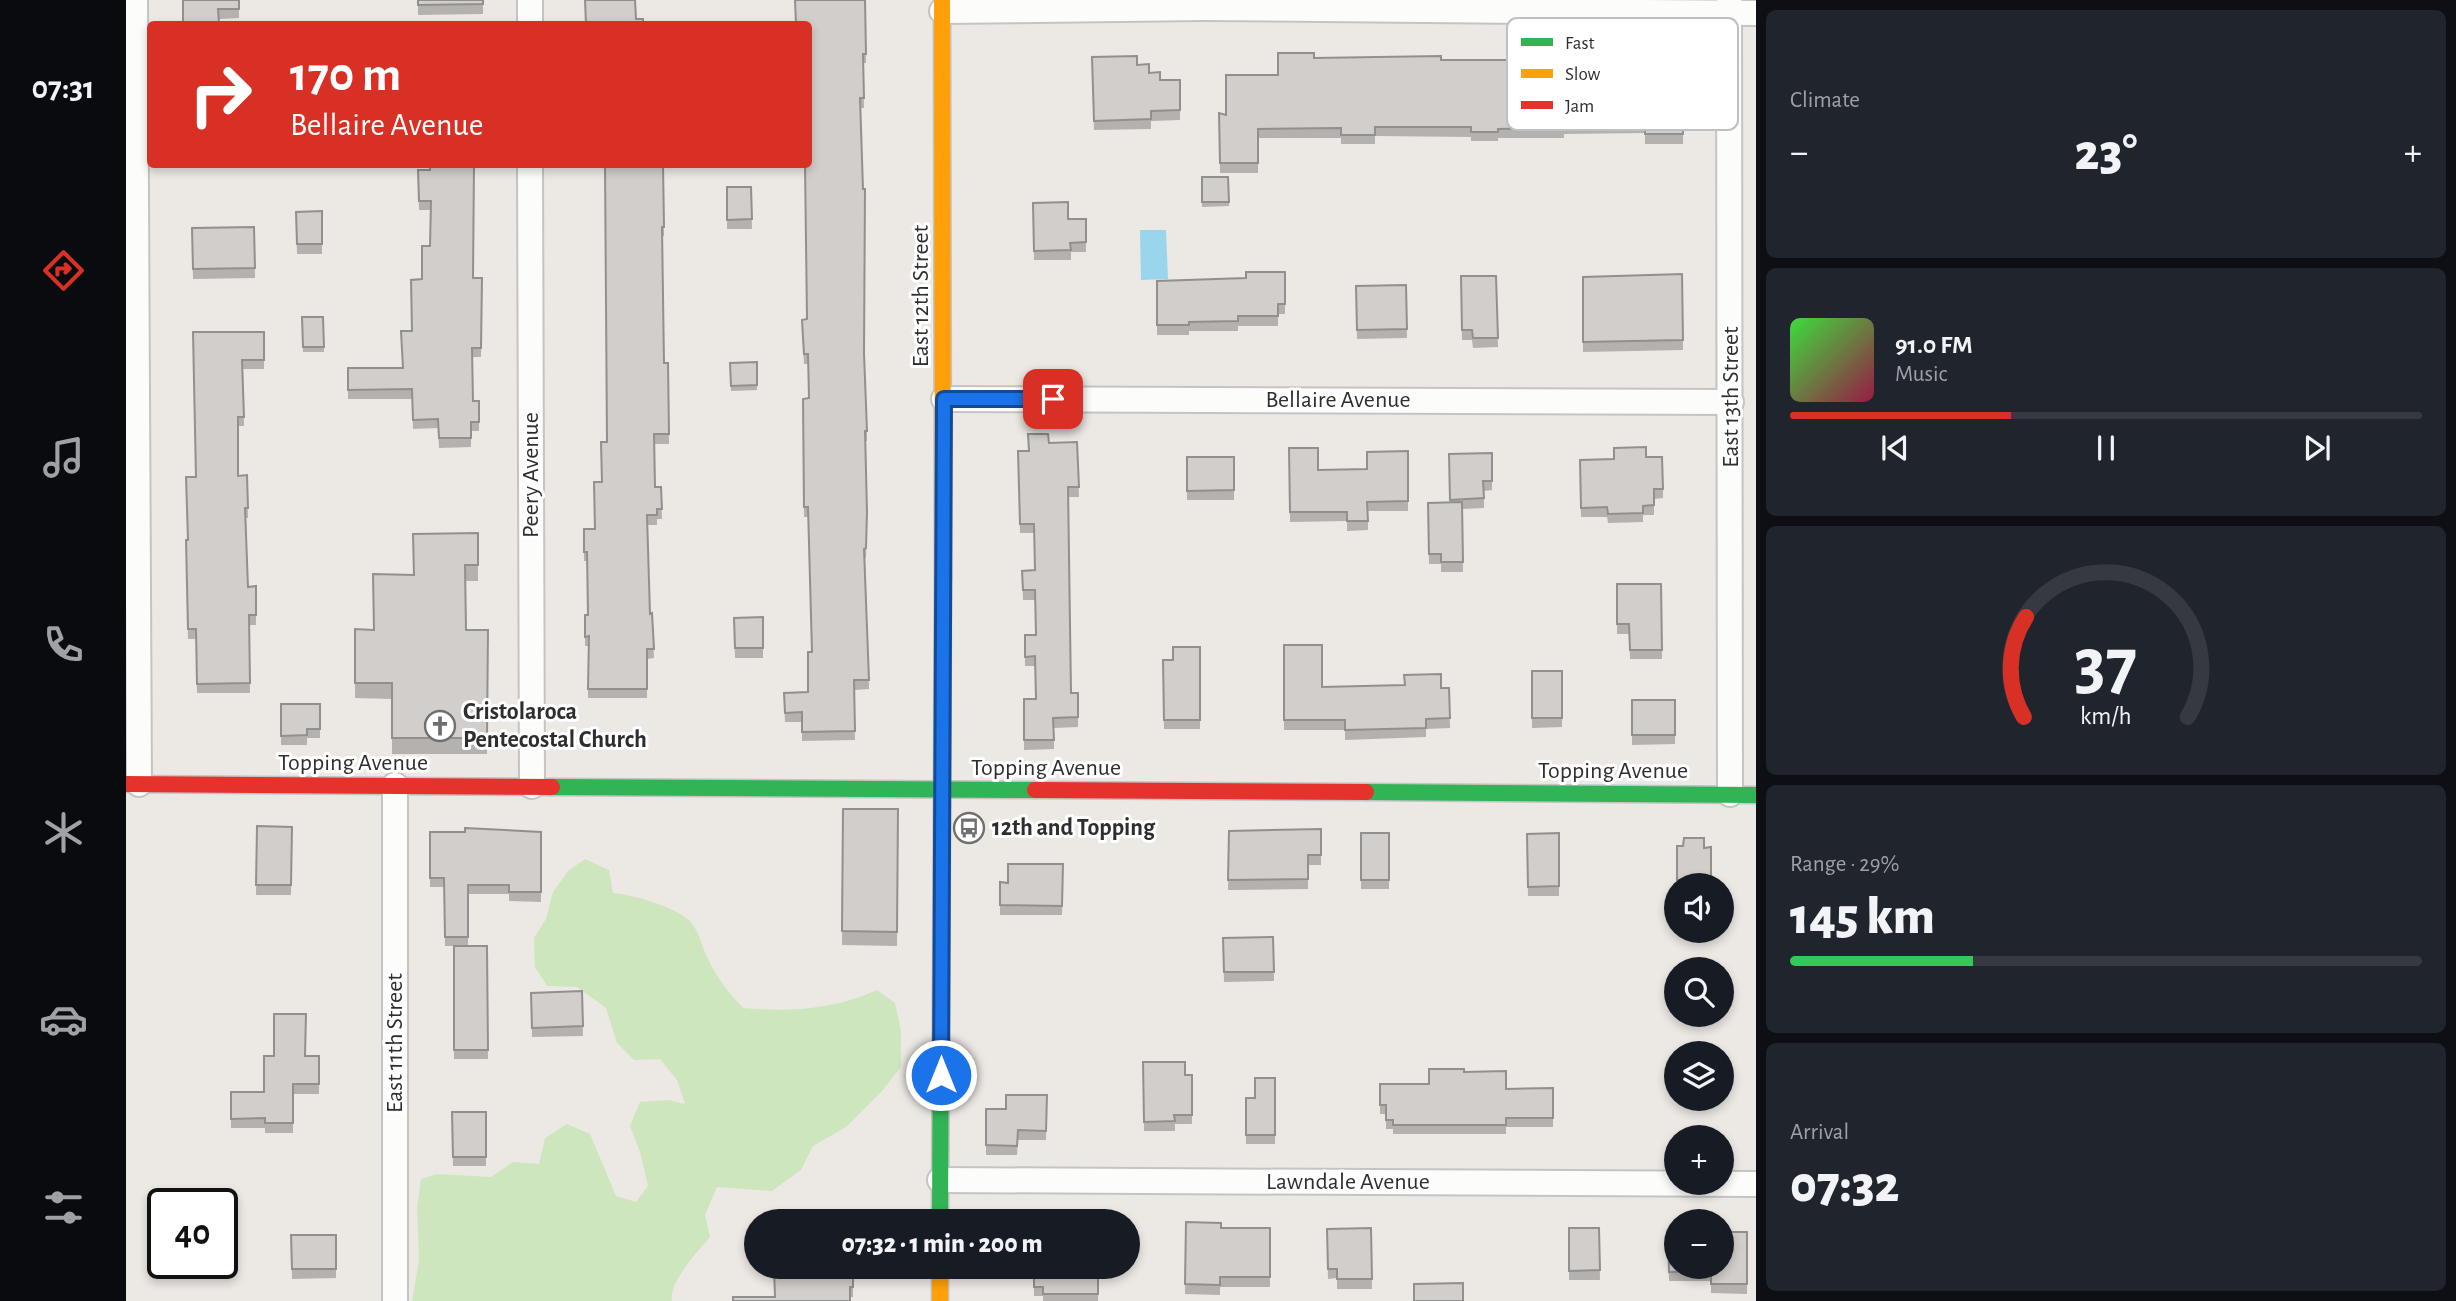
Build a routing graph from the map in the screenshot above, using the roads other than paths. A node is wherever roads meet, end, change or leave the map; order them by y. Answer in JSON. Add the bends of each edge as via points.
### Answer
{"nodes":[{"id":1,"x":135,"y":0,"type":"edge"},
{"id":2,"x":530,"y":0,"type":"edge"},
{"id":3,"x":942,"y":5,"type":"edge"},
{"id":4,"x":1330,"y":5,"type":"edge"},
{"id":5,"x":1729,"y":6,"type":"edge"},
{"id":6,"x":1756,"y":13,"type":"edge"},
{"id":7,"x":530,"y":21,"type":"edge"},
{"id":8,"x":1730,"y":130,"type":"edge"},
{"id":9,"x":530,"y":168,"type":"edge"},
{"id":10,"x":944,"y":399,"type":"junction"},
{"id":11,"x":1731,"y":402,"type":"junction"},
{"id":12,"x":132,"y":784,"type":"edge"},
{"id":13,"x":396,"y":785,"type":"junction"},
{"id":14,"x":532,"y":786,"type":"junction"},
{"id":15,"x":942,"y":790,"type":"junction"},
{"id":16,"x":1730,"y":794,"type":"junction"},
{"id":17,"x":1756,"y":795,"type":"edge"},
{"id":18,"x":940,"y":1180,"type":"junction"},
{"id":19,"x":1756,"y":1184,"type":"edge"},
{"id":20,"x":940,"y":1209,"type":"edge"},
{"id":21,"x":940,"y":1279,"type":"edge"},
{"id":22,"x":394,"y":1301,"type":"edge"},
{"id":23,"x":940,"y":1301,"type":"edge"}],
"edges":[{"from":1,"to":12,"type":"street"},
{"from":2,"to":7,"type":"street"},
{"from":3,"to":4,"type":"street"},
{"from":3,"to":10,"type":"street","name":"East 12th Street"},
{"from":4,"to":5,"type":"street"},
{"from":5,"to":6,"type":"street"},
{"from":8,"to":11,"type":"street","name":"East 13th Street"},
{"from":9,"to":14,"type":"street","name":"Peery Avenue"},
{"from":10,"to":11,"type":"street","name":"Bellaire Avenue"},
{"from":10,"to":15,"type":"street","name":"East 12th Street"},
{"from":11,"to":16,"type":"street","name":"East 13th Street"},
{"from":12,"to":13,"type":"street","name":"Topping Avenue"},
{"from":13,"to":14,"type":"street","name":"Topping Avenue"},
{"from":13,"to":22,"type":"street","name":"East 11th Street"},
{"from":14,"to":15,"type":"street","name":"Topping Avenue"},
{"from":15,"to":16,"type":"street","name":"Topping Avenue"},
{"from":15,"to":18,"type":"street","name":"East 12th Street"},
{"from":16,"to":17,"type":"street","name":"Topping Avenue"},
{"from":18,"to":19,"type":"street","name":"Lawndale Avenue"},
{"from":18,"to":20,"type":"street","name":"East 12th Street"},
{"from":21,"to":23,"type":"street"}]}
